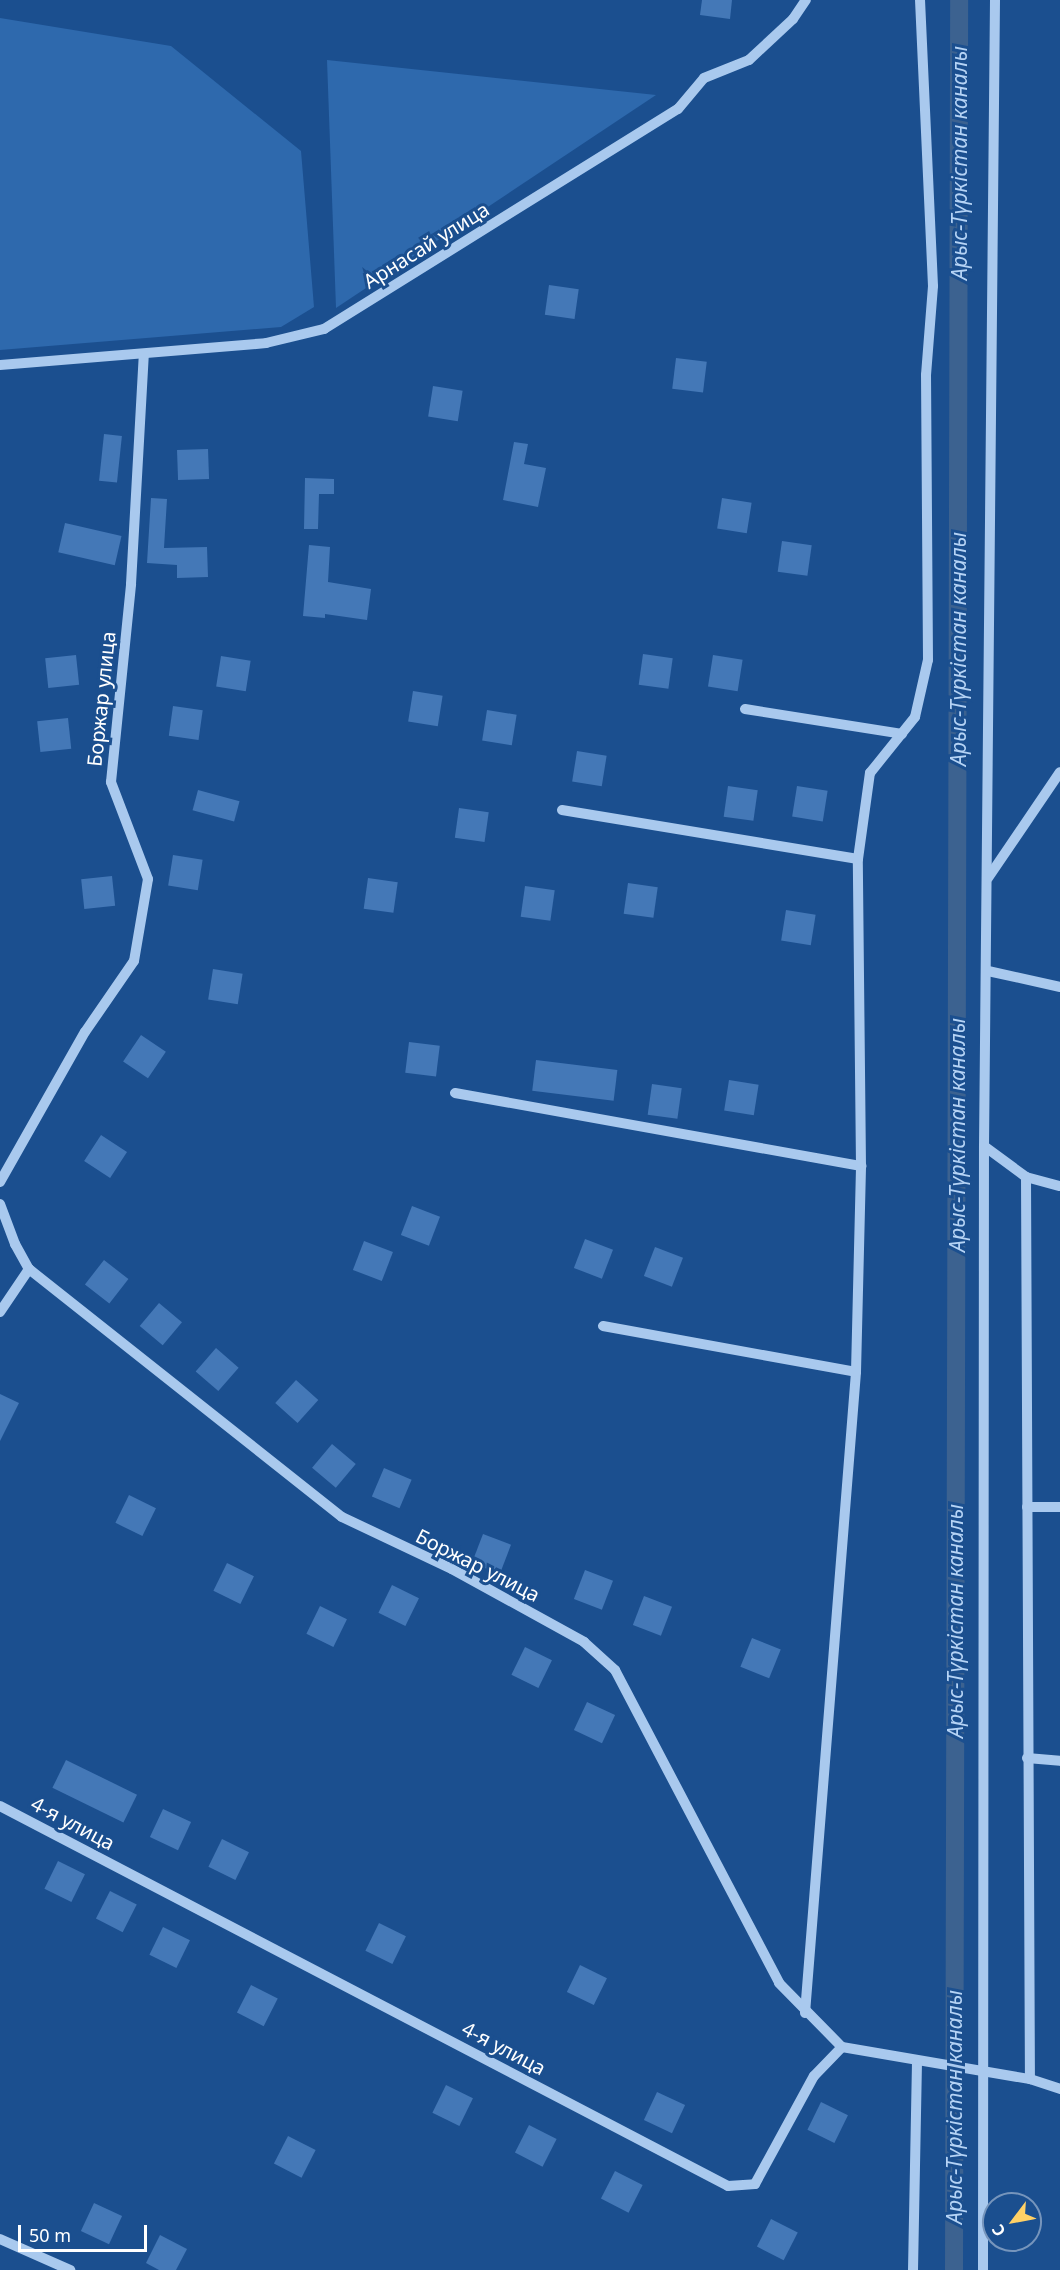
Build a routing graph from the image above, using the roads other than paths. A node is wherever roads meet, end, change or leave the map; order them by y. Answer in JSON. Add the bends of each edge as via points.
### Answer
{"nodes":[{"id":1,"x":806,"y":0,"type":"edge"},
{"id":2,"x":920,"y":0,"type":"edge"},
{"id":3,"x":995,"y":0,"type":"edge"},
{"id":4,"x":144,"y":354,"type":"junction"},
{"id":5,"x":0,"y":365,"type":"edge"},
{"id":6,"x":745,"y":709,"type":"dead end"},
{"id":7,"x":902,"y":734,"type":"junction"},
{"id":8,"x":1060,"y":772,"type":"edge"},
{"id":9,"x":562,"y":810,"type":"dead end"},
{"id":10,"x":858,"y":860,"type":"junction"},
{"id":11,"x":988,"y":878,"type":"junction"},
{"id":12,"x":988,"y":971,"type":"junction"},
{"id":13,"x":1060,"y":987,"type":"edge"},
{"id":14,"x":455,"y":1093,"type":"dead end"},
{"id":15,"x":984,"y":1146,"type":"junction"},
{"id":16,"x":861,"y":1166,"type":"junction"},
{"id":17,"x":1026,"y":1177,"type":"junction"},
{"id":18,"x":0,"y":1182,"type":"edge"},
{"id":19,"x":1060,"y":1186,"type":"edge"},
{"id":20,"x":0,"y":1204,"type":"edge"},
{"id":21,"x":29,"y":1269,"type":"junction"},
{"id":22,"x":0,"y":1312,"type":"edge"},
{"id":23,"x":603,"y":1326,"type":"dead end"},
{"id":24,"x":856,"y":1372,"type":"junction"},
{"id":25,"x":1027,"y":1507,"type":"junction"},
{"id":26,"x":1060,"y":1507,"type":"edge"},
{"id":27,"x":1028,"y":1758,"type":"junction"},
{"id":28,"x":1060,"y":1761,"type":"edge"},
{"id":29,"x":0,"y":1806,"type":"edge"},
{"id":30,"x":805,"y":2013,"type":"junction"},
{"id":31,"x":842,"y":2047,"type":"junction"},
{"id":32,"x":916,"y":2061,"type":"junction"},
{"id":33,"x":981,"y":2069,"type":"junction"},
{"id":34,"x":1030,"y":2079,"type":"junction"},
{"id":35,"x":1060,"y":2089,"type":"edge"},
{"id":36,"x":0,"y":2239,"type":"edge"},
{"id":37,"x":70,"y":2270,"type":"edge"},
{"id":38,"x":913,"y":2270,"type":"edge"},
{"id":39,"x":983,"y":2270,"type":"edge"}],
"edges":[{"from":1,"to":4,"type":"street","name":"Арнасай улица","via":[[793,19],[749,60],[704,78],[678,109],[324,329],[266,343]]},
{"from":2,"to":7,"type":"street","via":[[933,286],[926,375],[928,660],[915,717]]},
{"from":3,"to":11,"type":"street"},
{"from":4,"to":5,"type":"street","name":"Арнасай улица"},
{"from":4,"to":18,"type":"street","name":"Боржар улица","via":[[130,584],[111,782],[148,879],[134,960],[85,1032]]},
{"from":6,"to":7,"type":"street"},
{"from":7,"to":10,"type":"street","via":[[870,773]]},
{"from":8,"to":11,"type":"street"},
{"from":9,"to":10,"type":"street"},
{"from":10,"to":16,"type":"street"},
{"from":11,"to":12,"type":"street"},
{"from":12,"to":13,"type":"street"},
{"from":12,"to":15,"type":"street"},
{"from":14,"to":16,"type":"street"},
{"from":15,"to":17,"type":"street"},
{"from":15,"to":33,"type":"street"},
{"from":16,"to":24,"type":"street"},
{"from":17,"to":19,"type":"street"},
{"from":17,"to":25,"type":"street"},
{"from":20,"to":21,"type":"street","name":"Боржар улица"},
{"from":21,"to":22,"type":"street"},
{"from":21,"to":30,"type":"street","name":"Боржар улица","via":[[342,1517],[452,1569],[574,1636],[615,1670],[758,1946],[779,1983]]},
{"from":23,"to":24,"type":"street"},
{"from":24,"to":30,"type":"street"},
{"from":25,"to":26,"type":"street"},
{"from":25,"to":27,"type":"street"},
{"from":27,"to":28,"type":"street"},
{"from":27,"to":34,"type":"street"},
{"from":29,"to":31,"type":"street","name":"4-я улица","via":[[728,2186],[755,2184],[814,2076]]},
{"from":30,"to":31,"type":"street","name":"Боржар улица"},
{"from":31,"to":32,"type":"street","via":[[897,2053]]},
{"from":32,"to":33,"type":"street"},
{"from":32,"to":38,"type":"street"},
{"from":33,"to":34,"type":"street"},
{"from":33,"to":39,"type":"street"},
{"from":34,"to":35,"type":"street"},
{"from":36,"to":37,"type":"street"}]}
